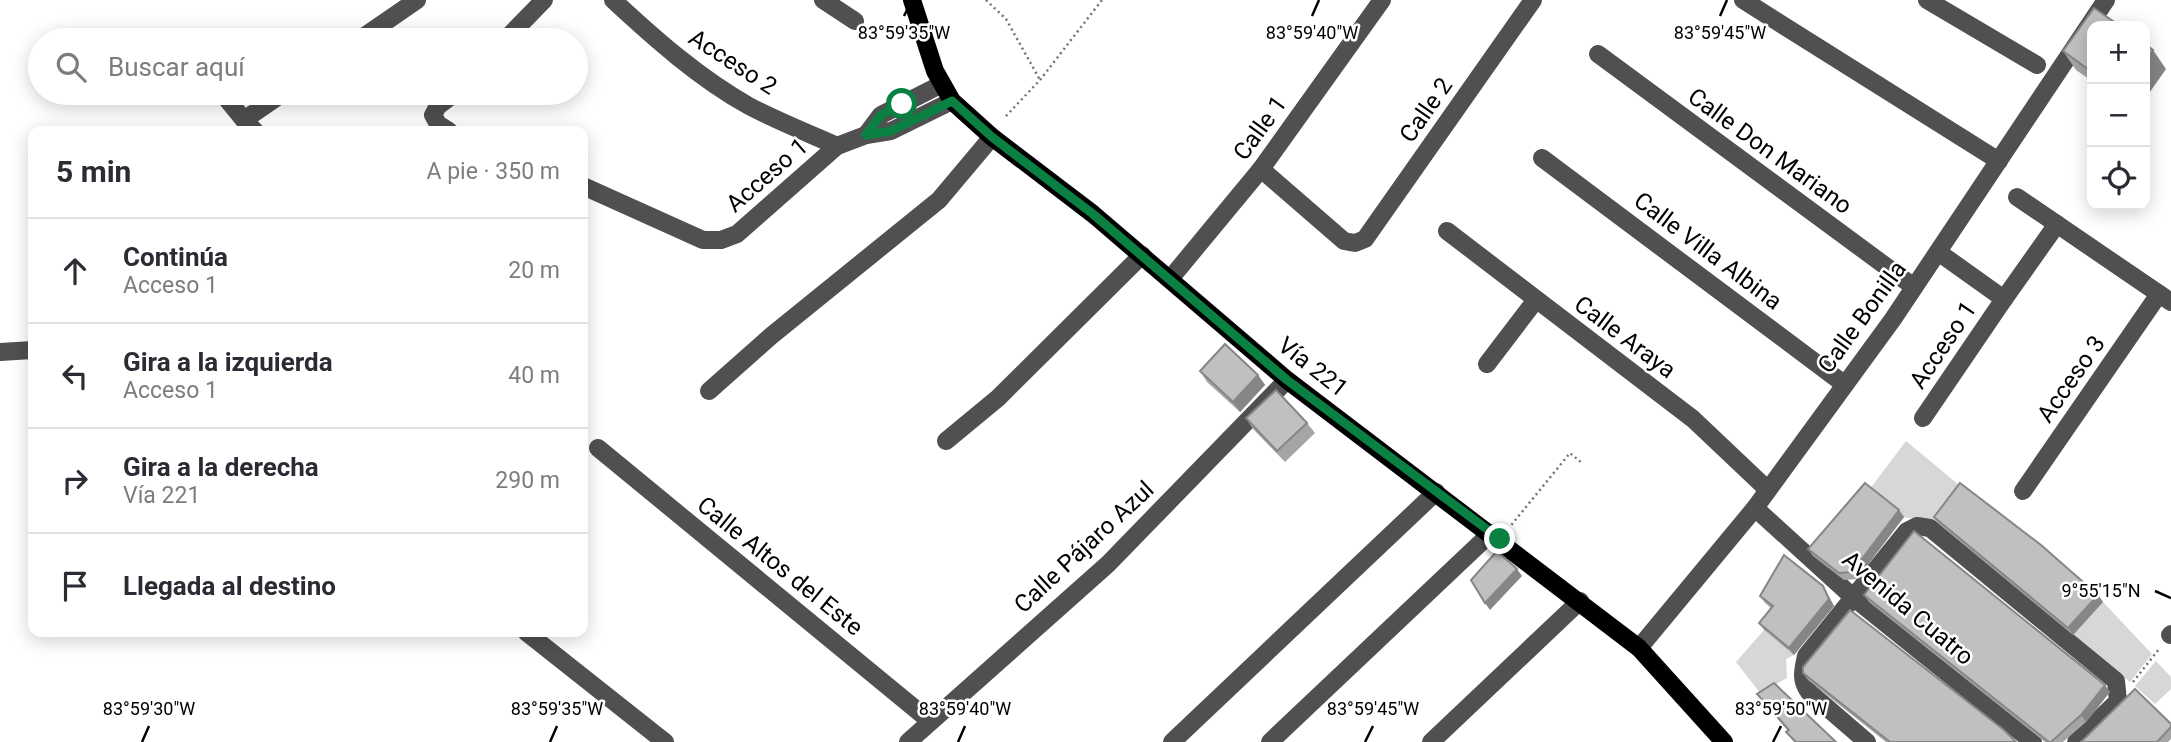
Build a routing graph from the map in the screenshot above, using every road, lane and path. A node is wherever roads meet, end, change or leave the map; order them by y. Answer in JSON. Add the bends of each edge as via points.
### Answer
{"nodes":[{"id":1,"x":417,"y":0,"type":"edge"},
{"id":2,"x":544,"y":0,"type":"edge"},
{"id":3,"x":613,"y":0,"type":"edge"},
{"id":4,"x":822,"y":0,"type":"edge"},
{"id":5,"x":912,"y":0,"type":"edge"},
{"id":6,"x":986,"y":0,"type":"edge"},
{"id":7,"x":1102,"y":0,"type":"edge"},
{"id":8,"x":1382,"y":0,"type":"edge"},
{"id":9,"x":1533,"y":0,"type":"edge"},
{"id":10,"x":1743,"y":0,"type":"edge"},
{"id":11,"x":1927,"y":0,"type":"edge"},
{"id":12,"x":2106,"y":0,"type":"edge"},
{"id":13,"x":855,"y":21,"type":"dead end"},
{"id":14,"x":376,"y":28,"type":"edge"},
{"id":15,"x":517,"y":28,"type":"edge"},
{"id":16,"x":1598,"y":54,"type":"dead end"},
{"id":17,"x":2037,"y":65,"type":"dead end"},
{"id":18,"x":1040,"y":80,"type":"junction"},
{"id":19,"x":942,"y":85,"type":"junction"},
{"id":20,"x":952,"y":101,"type":"junction"},
{"id":21,"x":232,"y":105,"type":"edge"},
{"id":22,"x":271,"y":105,"type":"edge"},
{"id":23,"x":439,"y":105,"type":"edge"},
{"id":24,"x":1006,"y":116,"type":"dead end"},
{"id":25,"x":250,"y":125,"type":"edge"},
{"id":26,"x":444,"y":126,"type":"edge"},
{"id":27,"x":866,"y":135,"type":"junction"},
{"id":28,"x":992,"y":137,"type":"junction"},
{"id":29,"x":837,"y":146,"type":"junction"},
{"id":30,"x":1542,"y":158,"type":"dead end"},
{"id":31,"x":1999,"y":161,"type":"junction"},
{"id":32,"x":1261,"y":169,"type":"junction"},
{"id":33,"x":588,"y":189,"type":"edge"},
{"id":34,"x":2017,"y":197,"type":"dead end"},
{"id":35,"x":2057,"y":224,"type":"junction"},
{"id":36,"x":1447,"y":230,"type":"dead end"},
{"id":37,"x":1938,"y":252,"type":"junction"},
{"id":38,"x":1142,"y":256,"type":"junction"},
{"id":39,"x":1170,"y":279,"type":"junction"},
{"id":40,"x":1914,"y":287,"type":"junction"},
{"id":41,"x":2165,"y":298,"type":"edge"},
{"id":42,"x":2004,"y":299,"type":"junction"},
{"id":43,"x":1535,"y":301,"type":"junction"},
{"id":44,"x":28,"y":350,"type":"edge"},
{"id":45,"x":0,"y":352,"type":"edge"},
{"id":46,"x":1487,"y":364,"type":"dead end"},
{"id":47,"x":1287,"y":380,"type":"junction"},
{"id":48,"x":1844,"y":384,"type":"junction"},
{"id":49,"x":709,"y":391,"type":"dead end"},
{"id":50,"x":1923,"y":418,"type":"dead end"},
{"id":51,"x":946,"y":441,"type":"dead end"},
{"id":52,"x":598,"y":448,"type":"dead end"},
{"id":53,"x":1582,"y":463,"type":"dead end"},
{"id":54,"x":1768,"y":490,"type":"junction"},
{"id":55,"x":2023,"y":491,"type":"dead end"},
{"id":56,"x":1436,"y":492,"type":"junction"},
{"id":57,"x":1755,"y":508,"type":"junction"},
{"id":58,"x":1496,"y":536,"type":"junction"},
{"id":59,"x":1854,"y":598,"type":"junction"},
{"id":60,"x":1580,"y":601,"type":"junction"},
{"id":61,"x":2171,"y":634,"type":"edge"},
{"id":62,"x":532,"y":637,"type":"edge"},
{"id":63,"x":1639,"y":648,"type":"junction"},
{"id":64,"x":2118,"y":701,"type":"junction"},
{"id":65,"x":930,"y":721,"type":"junction"},
{"id":66,"x":665,"y":742,"type":"edge"},
{"id":67,"x":908,"y":742,"type":"edge"},
{"id":68,"x":1172,"y":742,"type":"edge"},
{"id":69,"x":1270,"y":742,"type":"edge"},
{"id":70,"x":1431,"y":742,"type":"edge"},
{"id":71,"x":1724,"y":742,"type":"edge"},
{"id":72,"x":1867,"y":742,"type":"edge"},
{"id":73,"x":2033,"y":742,"type":"edge"},
{"id":74,"x":2076,"y":742,"type":"edge"}],
"edges":[{"from":1,"to":14,"type":"street"},
{"from":2,"to":15,"type":"street"},
{"from":3,"to":29,"type":"street","name":"Acceso 2","via":[[681,59],[750,107]]},
{"from":4,"to":13,"type":"street"},
{"from":5,"to":19,"type":"main road","name":"Vía 221"},
{"from":6,"to":18,"type":"path","via":[[1006,19]]},
{"from":7,"to":18,"type":"path"},
{"from":8,"to":32,"type":"street","name":"Calle 1"},
{"from":9,"to":32,"type":"street","name":"Calle 2","via":[[1364,239],[1344,241]]},
{"from":10,"to":31,"type":"street"},
{"from":11,"to":17,"type":"street"},
{"from":12,"to":31,"type":"street","name":"Calle Bonilla"},
{"from":16,"to":40,"type":"street","name":"Calle Don Mariano"},
{"from":18,"to":24,"type":"path"},
{"from":19,"to":20,"type":"main road","name":"Vía 221"},
{"from":19,"to":27,"type":"street","name":"Acceso 1","via":[[881,115]]},
{"from":20,"to":27,"type":"street","name":"Acceso 1","via":[[891,131]]},
{"from":20,"to":28,"type":"main road","name":"Vía 221"},
{"from":21,"to":25,"type":"street"},
{"from":22,"to":25,"type":"street"},
{"from":23,"to":26,"type":"street","via":[[433,115]]},
{"from":27,"to":29,"type":"street","name":"Acceso 1"},
{"from":28,"to":38,"type":"main road","name":"Vía 221"},
{"from":28,"to":49,"type":"street","via":[[939,200]]},
{"from":29,"to":33,"type":"street","name":"Acceso 1","via":[[737,234],[721,240],[704,240]]},
{"from":30,"to":48,"type":"street","name":"Calle Villa Albina"},
{"from":31,"to":37,"type":"street","name":"Calle Bonilla"},
{"from":32,"to":39,"type":"street","name":"Calle 1"},
{"from":34,"to":35,"type":"street"},
{"from":35,"to":41,"type":"street"},
{"from":35,"to":42,"type":"street","name":"Acceso 1"},
{"from":36,"to":43,"type":"street","name":"Calle Araya"},
{"from":37,"to":40,"type":"street","name":"Calle Bonilla"},
{"from":37,"to":42,"type":"street","name":"Acceso 1"},
{"from":38,"to":39,"type":"main road","name":"Vía 221"},
{"from":38,"to":51,"type":"street","via":[[998,398]]},
{"from":39,"to":47,"type":"main road","name":"Vía 221"},
{"from":40,"to":48,"type":"street","name":"Calle Bonilla"},
{"from":41,"to":55,"type":"street","name":"Acceso 3"},
{"from":42,"to":50,"type":"street","name":"Acceso 1"},
{"from":43,"to":46,"type":"street"},
{"from":43,"to":54,"type":"street","name":"Calle Araya","via":[[1693,419]]},
{"from":44,"to":45,"type":"street"},
{"from":47,"to":56,"type":"main road","name":"Vía 221"},
{"from":47,"to":65,"type":"street","name":"Calle Pájaro Azul","via":[[1108,564]]},
{"from":48,"to":54,"type":"street","name":"Calle Bonilla"},
{"from":52,"to":65,"type":"street","name":"Calle Altos del Este"},
{"from":53,"to":58,"type":"path","via":[[1570,453]]},
{"from":54,"to":57,"type":"street","name":"Calle Bonilla"},
{"from":56,"to":58,"type":"main road","name":"Vía 221"},
{"from":56,"to":68,"type":"street"},
{"from":57,"to":59,"type":"street","name":"Avenida Cuatro"},
{"from":57,"to":63,"type":"street","name":"Calle Bonilla"},
{"from":58,"to":60,"type":"main road","name":"Vía 221"},
{"from":58,"to":69,"type":"street"},
{"from":59,"to":64,"type":"street","via":[[1907,531],[1917,526],[1930,528],[2108,672],[2116,681]]},
{"from":59,"to":72,"type":"street","via":[[1806,656],[1803,685]]},
{"from":59,"to":73,"type":"street","name":"Avenida Cuatro"},
{"from":60,"to":63,"type":"main road","name":"Vía 221"},
{"from":60,"to":70,"type":"street"},
{"from":61,"to":64,"type":"path"},
{"from":62,"to":66,"type":"street"},
{"from":63,"to":71,"type":"main road","name":"Vía 221"},
{"from":64,"to":74,"type":"street"},
{"from":65,"to":67,"type":"street","name":"Calle Pájaro Azul"}]}
